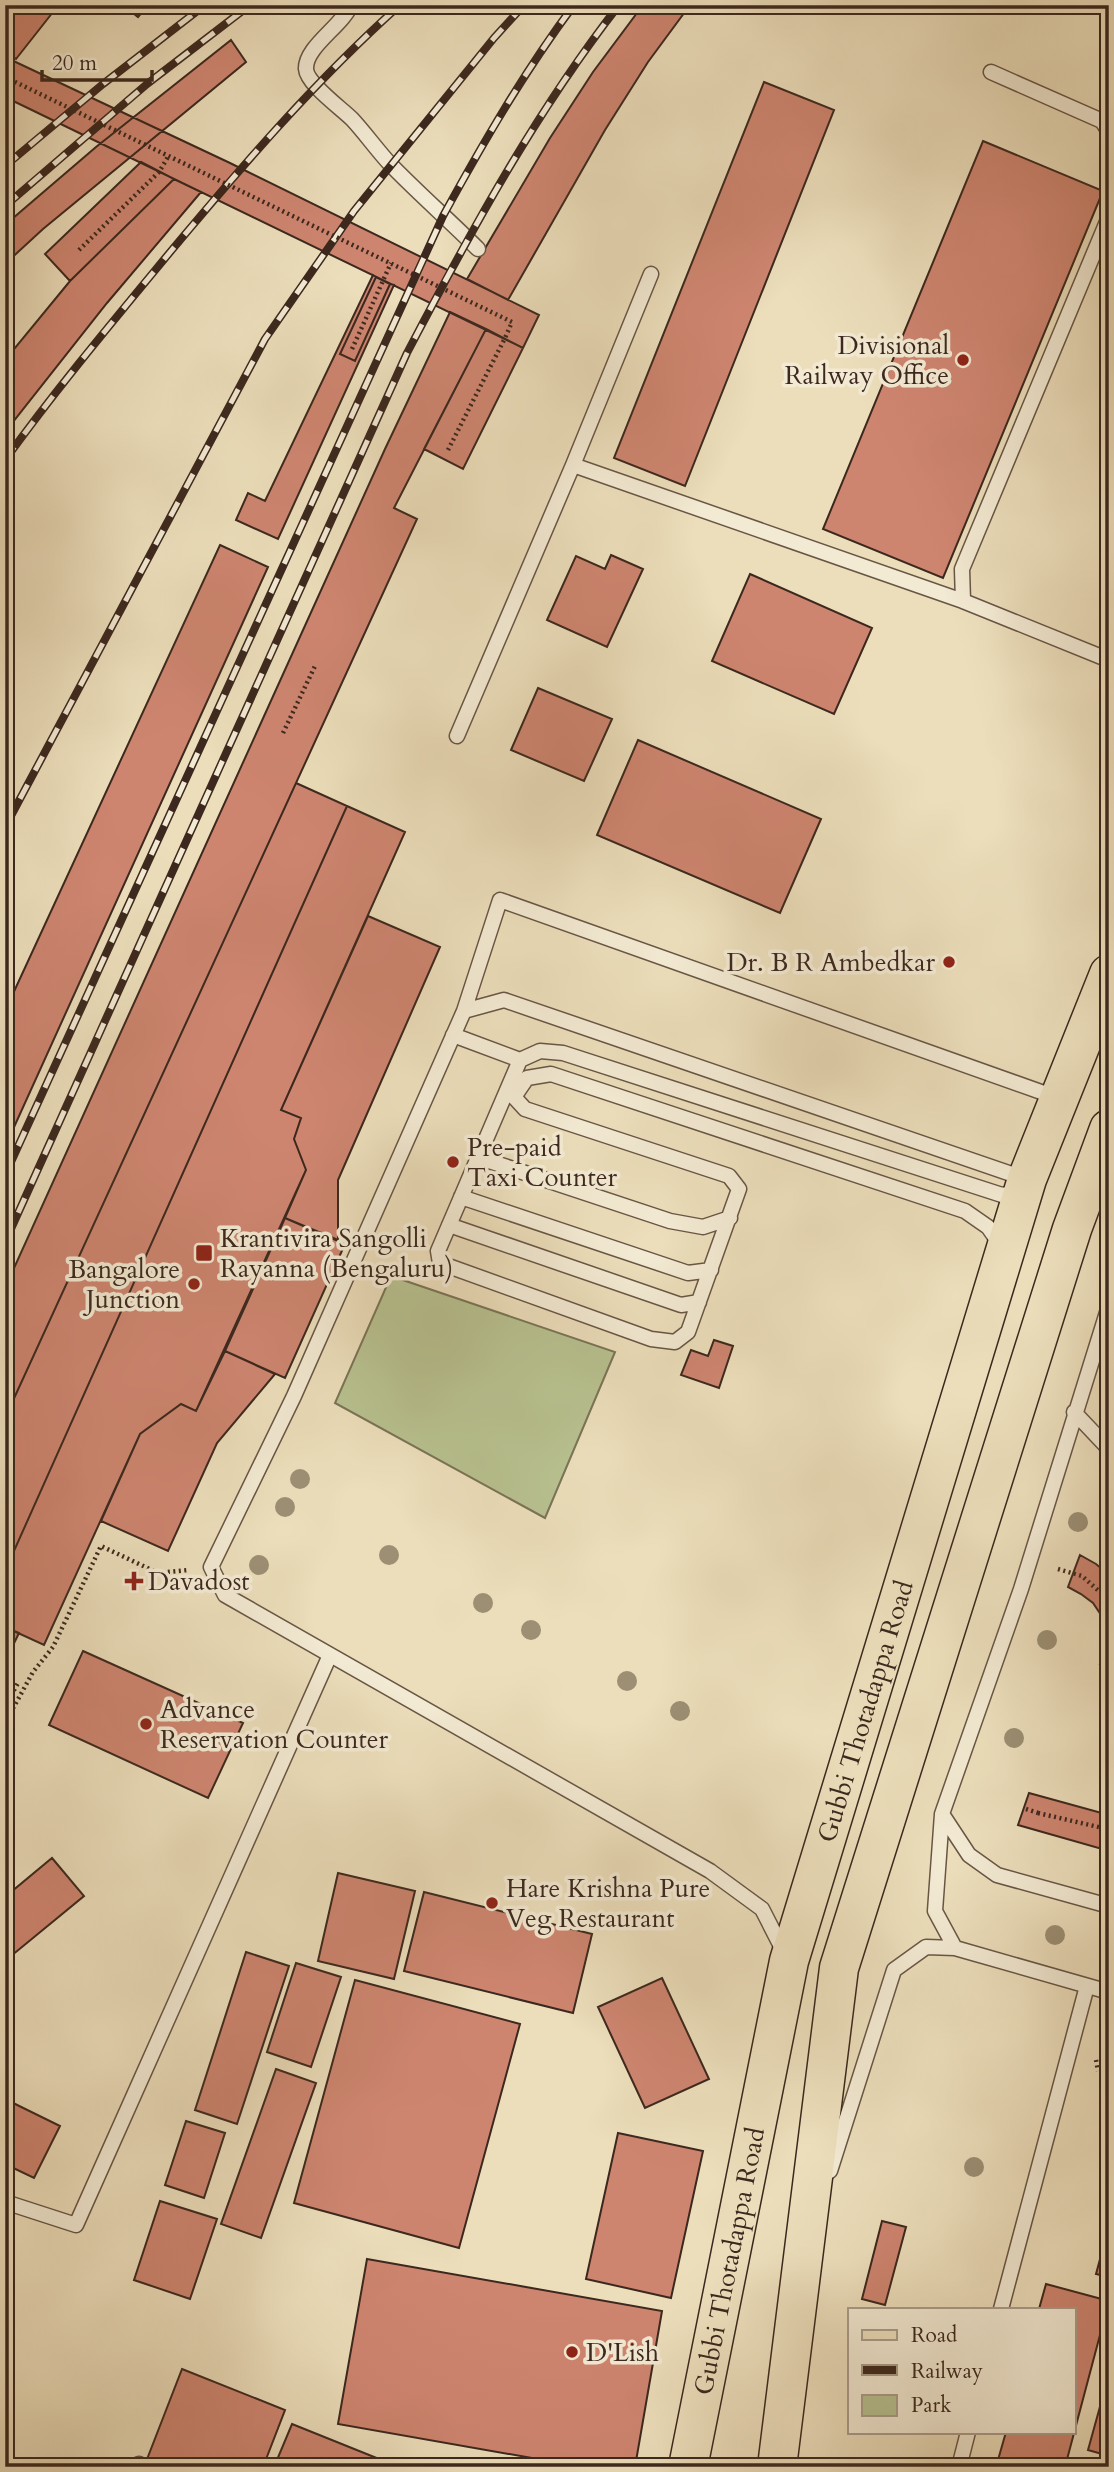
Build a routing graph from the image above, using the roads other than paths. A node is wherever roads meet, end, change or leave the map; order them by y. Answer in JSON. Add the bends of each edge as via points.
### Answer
{"nodes":[{"id":1,"x":351,"y":5,"type":"edge"},
{"id":2,"x":991,"y":72,"type":"dead end"},
{"id":3,"x":1109,"y":132,"type":"edge"},
{"id":4,"x":1109,"y":217,"type":"edge"},
{"id":5,"x":478,"y":249,"type":"dead end"},
{"id":6,"x":651,"y":274,"type":"dead end"},
{"id":7,"x":573,"y":465,"type":"junction"},
{"id":8,"x":963,"y":601,"type":"junction"},
{"id":9,"x":1109,"y":660,"type":"edge"},
{"id":10,"x":457,"y":736,"type":"dead end"},
{"id":11,"x":1109,"y":974,"type":"edge"},
{"id":12,"x":464,"y":1011,"type":"junction"},
{"id":13,"x":453,"y":1035,"type":"junction"},
{"id":14,"x":520,"y":1060,"type":"junction"},
{"id":15,"x":1058,"y":1098,"type":"junction"},
{"id":16,"x":1109,"y":1129,"type":"edge"},
{"id":17,"x":477,"y":1157,"type":"junction"},
{"id":18,"x":1025,"y":1186,"type":"junction"},
{"id":19,"x":461,"y":1197,"type":"junction"},
{"id":20,"x":730,"y":1218,"type":"junction"},
{"id":21,"x":449,"y":1225,"type":"junction"},
{"id":22,"x":1004,"y":1251,"type":"junction"},
{"id":23,"x":711,"y":1270,"type":"junction"},
{"id":24,"x":699,"y":1302,"type":"junction"},
{"id":25,"x":1109,"y":1306,"type":"edge"},
{"id":26,"x":1074,"y":1412,"type":"junction"},
{"id":27,"x":1109,"y":1449,"type":"edge"},
{"id":28,"x":330,"y":1655,"type":"junction"},
{"id":29,"x":942,"y":1814,"type":"junction"},
{"id":30,"x":1109,"y":1906,"type":"edge"},
{"id":31,"x":955,"y":1948,"type":"junction"},
{"id":32,"x":789,"y":1961,"type":"junction"},
{"id":33,"x":1087,"y":1986,"type":"junction"},
{"id":34,"x":1109,"y":1992,"type":"edge"},
{"id":35,"x":5,"y":2202,"type":"edge"},
{"id":36,"x":800,"y":2276,"type":"junction"},
{"id":37,"x":1001,"y":2308,"type":"edge"},
{"id":38,"x":967,"y":2434,"type":"edge"},
{"id":39,"x":688,"y":2467,"type":"edge"},
{"id":40,"x":777,"y":2467,"type":"edge"},
{"id":41,"x":959,"y":2467,"type":"edge"}],
"edges":[{"from":1,"to":5,"type":"lane","via":[[311,52],[306,73],[391,165]]},
{"from":2,"to":3,"type":"lane","via":[[1102,121]]},
{"from":4,"to":8,"type":"lane","via":[[962,569]]},
{"from":6,"to":7,"type":"lane"},
{"from":7,"to":8,"type":"lane"},
{"from":7,"to":10,"type":"lane"},
{"from":8,"to":9,"type":"lane"},
{"from":11,"to":15,"type":"main road","name":"Gubbi Thotadappa Road"},
{"from":12,"to":13,"type":"lane"},
{"from":12,"to":15,"type":"lane","via":[[500,900]]},
{"from":12,"to":18,"type":"lane","via":[[503,1000]]},
{"from":13,"to":14,"type":"lane"},
{"from":13,"to":28,"type":"lane","via":[[294,1396],[211,1567],[225,1595]]},
{"from":14,"to":17,"type":"lane"},
{"from":14,"to":18,"type":"lane","via":[[540,1051],[563,1053],[1002,1195]]},
{"from":15,"to":18,"type":"main road","name":"Gubbi Thotadappa Road"},
{"from":16,"to":36,"type":"main road","name":"Gubbi Thotadappa Road","via":[[1072,1229],[839,1968]]},
{"from":17,"to":19,"type":"lane"},
{"from":17,"to":20,"type":"lane","via":[[670,1221],[703,1227]]},
{"from":18,"to":22,"type":"main road","name":"Gubbi Thotadappa Road"},
{"from":19,"to":21,"type":"lane"},
{"from":19,"to":23,"type":"lane","via":[[688,1273]]},
{"from":20,"to":22,"type":"lane","via":[[739,1189],[729,1176],[525,1109],[514,1097],[527,1077],[551,1074],[965,1211],[988,1227]]},
{"from":20,"to":23,"type":"lane"},
{"from":21,"to":24,"type":"lane","via":[[681,1305]]},
{"from":21,"to":24,"type":"lane","via":[[438,1251],[440,1263],[650,1339],[675,1342],[688,1332]]},
{"from":22,"to":32,"type":"main road","name":"Gubbi Thotadappa Road"},
{"from":23,"to":24,"type":"lane"},
{"from":25,"to":26,"type":"lane"},
{"from":26,"to":27,"type":"lane"},
{"from":26,"to":29,"type":"lane","via":[[1020,1589]]},
{"from":28,"to":32,"type":"lane","via":[[710,1871],[762,1909]]},
{"from":28,"to":35,"type":"lane","via":[[76,2225]]},
{"from":29,"to":30,"type":"lane","via":[[969,1855],[997,1875]]},
{"from":29,"to":31,"type":"lane","via":[[935,1911]]},
{"from":31,"to":33,"type":"lane"},
{"from":31,"to":36,"type":"lane","via":[[926,1948],[894,1970]]},
{"from":32,"to":39,"type":"main road","name":"Gubbi Thotadappa Road"},
{"from":33,"to":34,"type":"lane"},
{"from":33,"to":37,"type":"lane"},
{"from":36,"to":40,"type":"main road","name":"Gubbi Thotadappa Road"},
{"from":38,"to":41,"type":"lane"}]}
